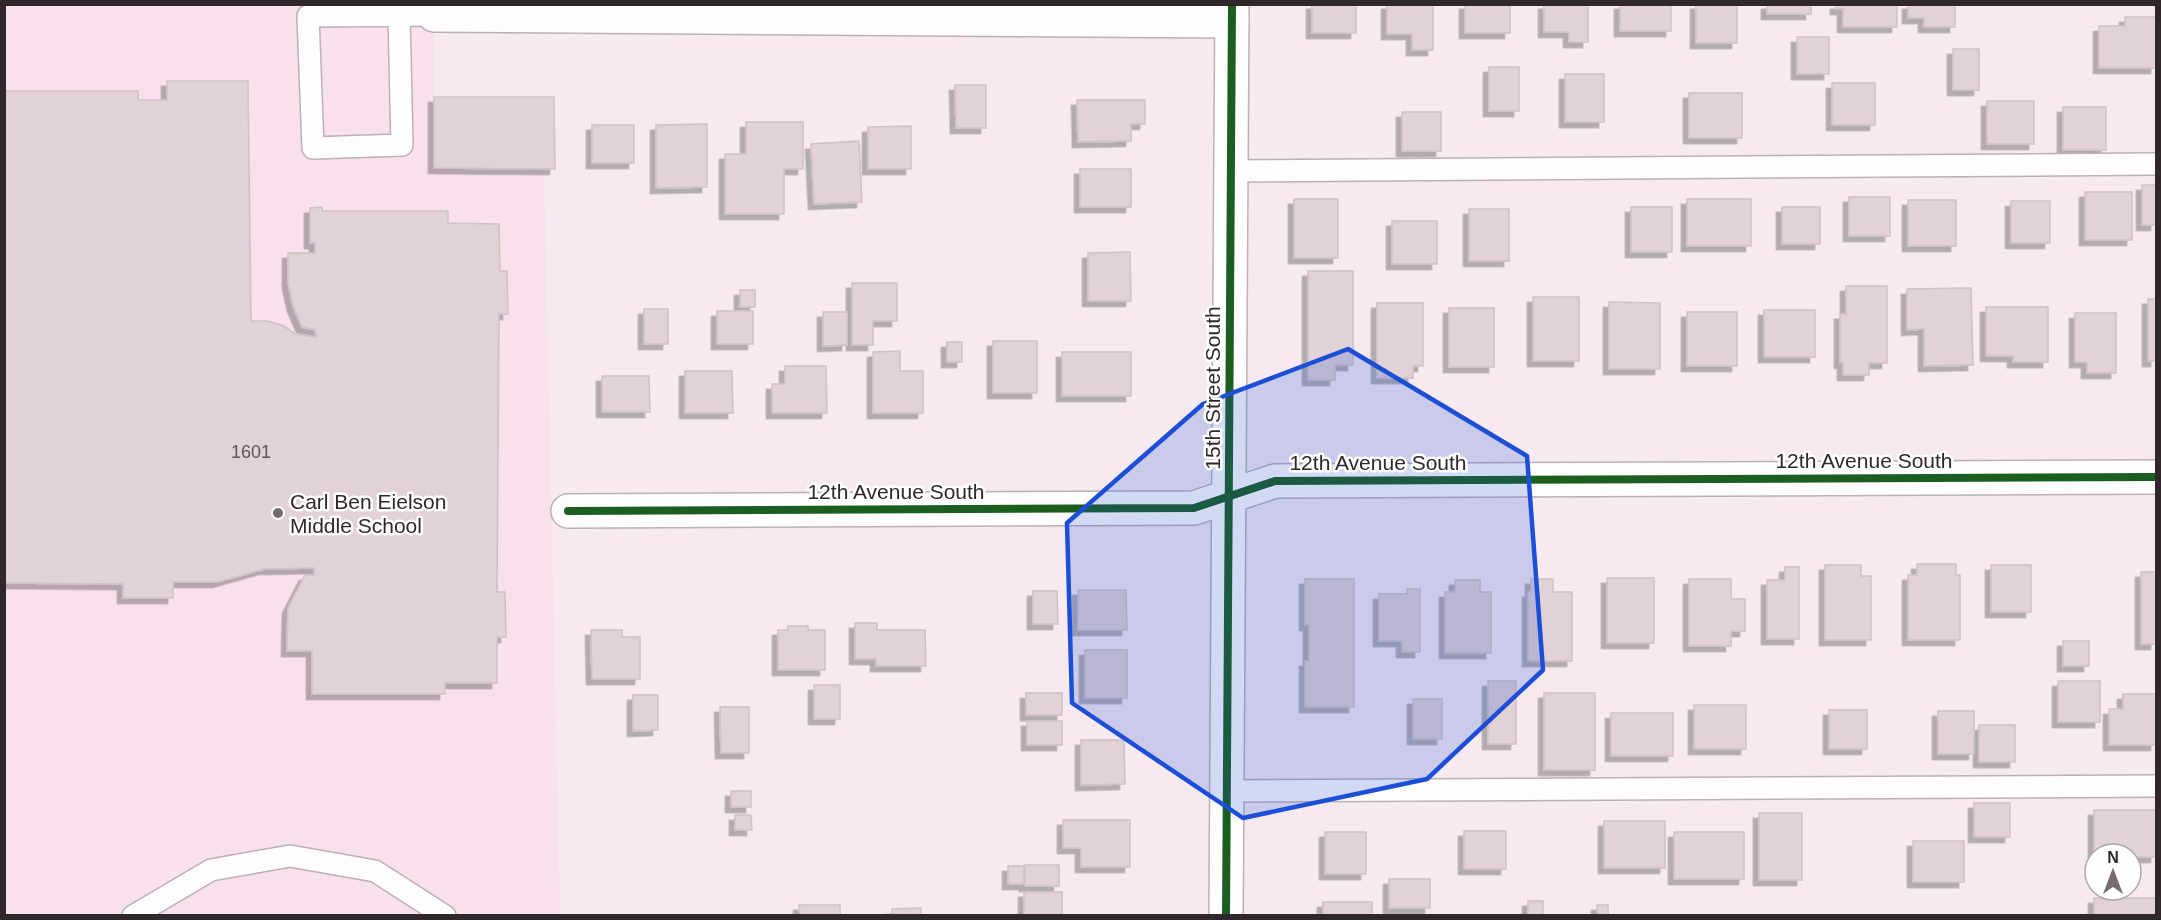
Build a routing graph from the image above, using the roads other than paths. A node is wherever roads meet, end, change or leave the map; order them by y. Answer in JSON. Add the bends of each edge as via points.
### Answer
{"nodes":[{"id":1,"x":434,"y":10,"type":"edge"},
{"id":2,"x":1232,"y":13,"type":"edge"},
{"id":3,"x":399,"y":15,"type":"junction"},
{"id":4,"x":2157,"y":164,"type":"edge"},
{"id":5,"x":1231,"y":171,"type":"junction"},
{"id":6,"x":2157,"y":477,"type":"edge"},
{"id":7,"x":1229,"y":496,"type":"junction"},
{"id":8,"x":568,"y":511,"type":"dead end"},
{"id":9,"x":2157,"y":786,"type":"edge"},
{"id":10,"x":1227,"y":791,"type":"junction"},
{"id":11,"x":133,"y":915,"type":"edge"},
{"id":12,"x":445,"y":915,"type":"edge"},
{"id":13,"x":1226,"y":915,"type":"edge"}],
"edges":[{"from":1,"to":2,"type":"street"},
{"from":1,"to":3,"type":"lane"},
{"from":2,"to":5,"type":"street","name":"15th Street South"},
{"from":3,"to":3,"type":"lane","via":[[308,16],[313,148],[402,146]]},
{"from":4,"to":5,"type":"lane"},
{"from":5,"to":7,"type":"street","name":"15th Street South"},
{"from":6,"to":7,"type":"street","name":"12th Avenue South","via":[[1275,480]]},
{"from":7,"to":8,"type":"street","name":"12th Avenue South","via":[[1194,508]]},
{"from":7,"to":10,"type":"street","name":"15th Street South"},
{"from":9,"to":10,"type":"lane"},
{"from":10,"to":13,"type":"street","name":"15th Street South"},
{"from":11,"to":12,"type":"lane","via":[[211,870],[290,856],[375,871]]}]}
